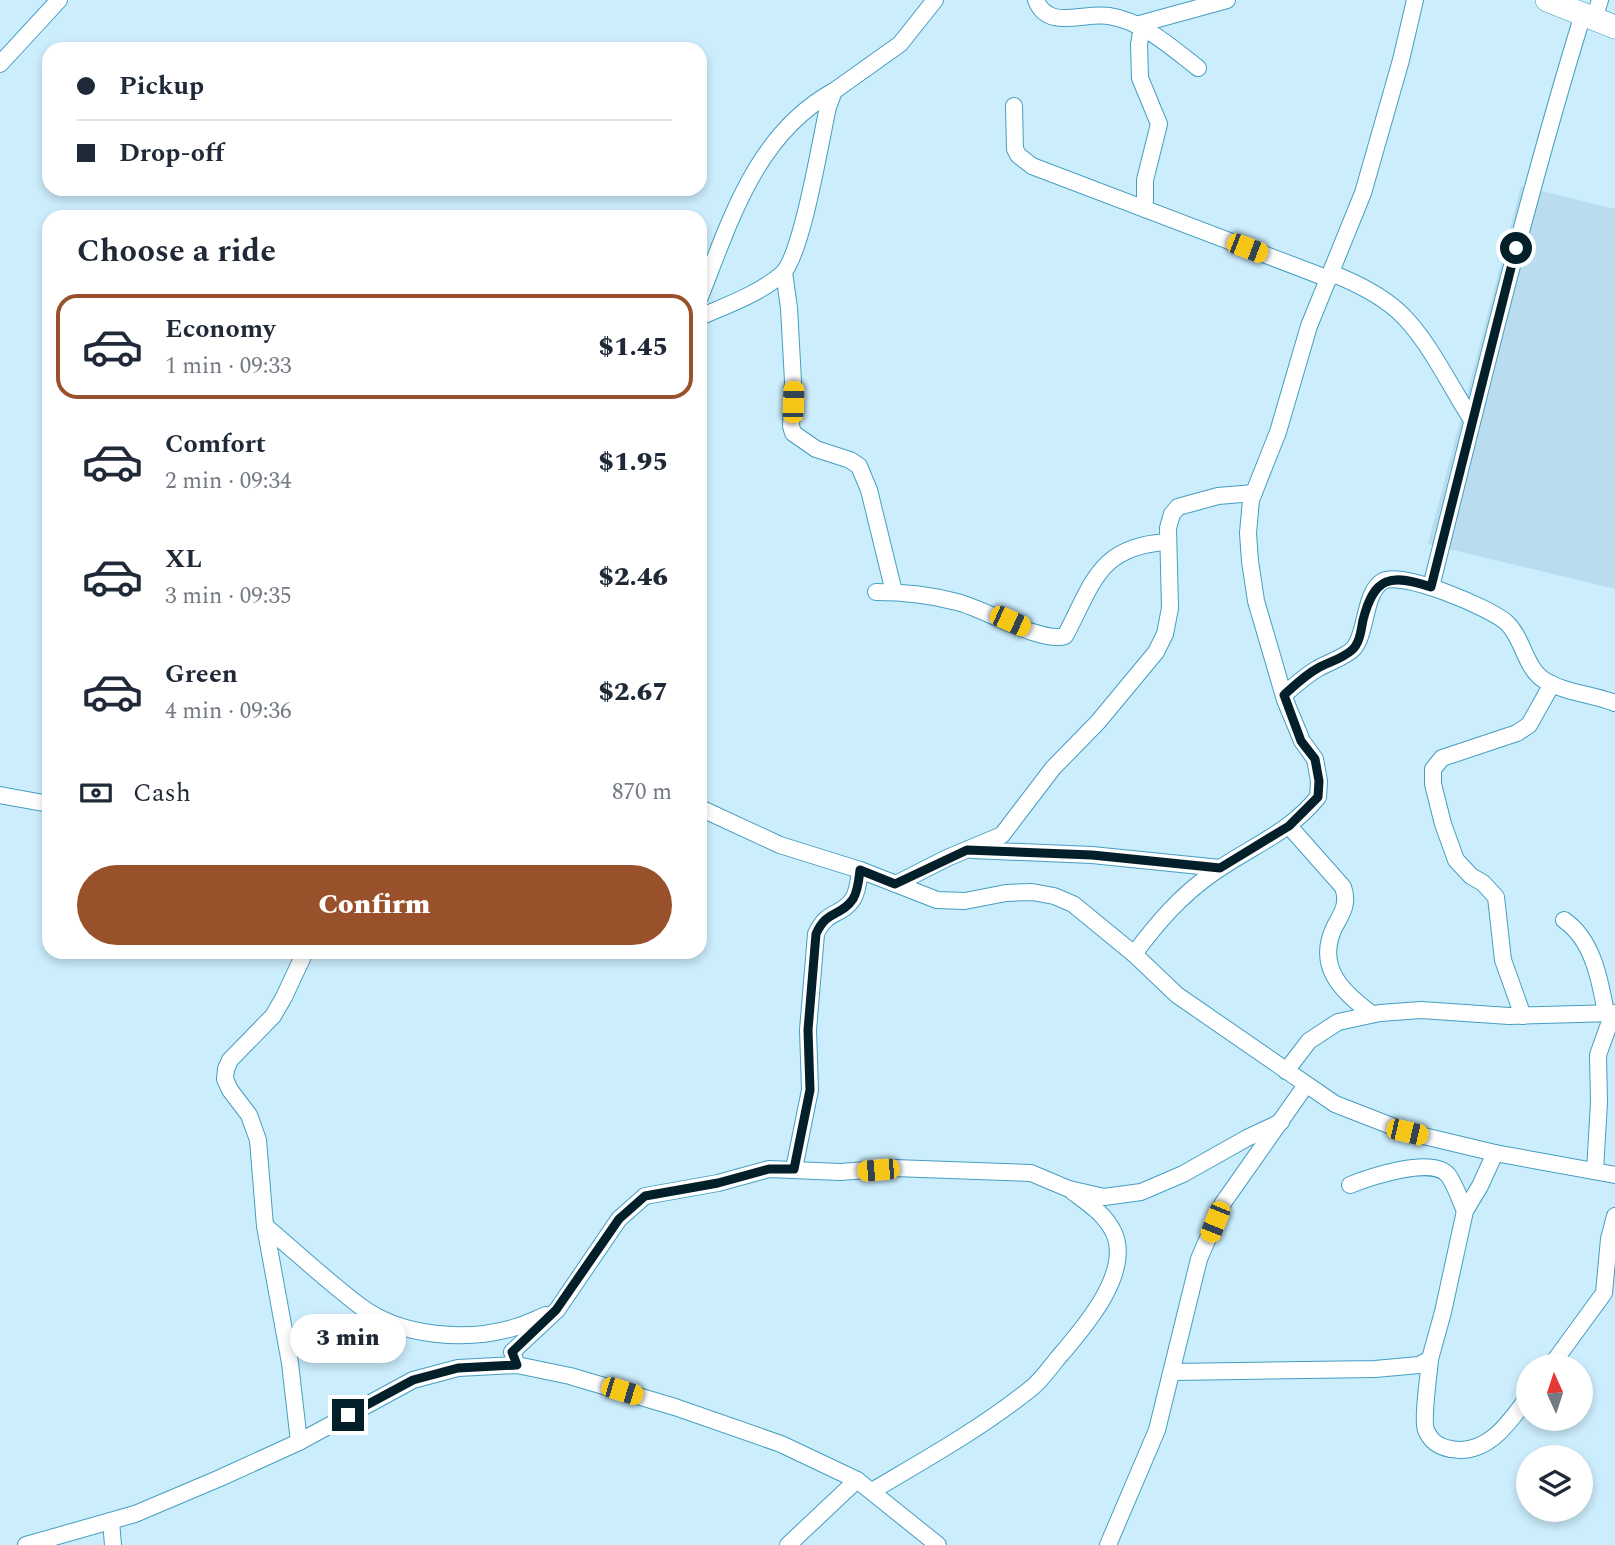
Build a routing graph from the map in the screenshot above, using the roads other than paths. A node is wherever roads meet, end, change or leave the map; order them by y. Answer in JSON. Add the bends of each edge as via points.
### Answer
{"nodes":[{"id":1,"x":59,"y":0,"type":"edge"},
{"id":2,"x":935,"y":0,"type":"edge"},
{"id":3,"x":1035,"y":0,"type":"edge"},
{"id":4,"x":1227,"y":0,"type":"edge"},
{"id":5,"x":1415,"y":0,"type":"edge"},
{"id":6,"x":1547,"y":0,"type":"edge"},
{"id":7,"x":1598,"y":15,"type":"edge"},
{"id":8,"x":1139,"y":27,"type":"junction"},
{"id":9,"x":0,"y":64,"type":"edge"},
{"id":10,"x":1198,"y":68,"type":"dead end"},
{"id":11,"x":834,"y":91,"type":"junction"},
{"id":12,"x":1014,"y":106,"type":"dead end"},
{"id":13,"x":1145,"y":209,"type":"junction"},
{"id":14,"x":784,"y":272,"type":"junction"},
{"id":15,"x":1330,"y":276,"type":"junction"},
{"id":16,"x":707,"y":279,"type":"edge"},
{"id":17,"x":707,"y":314,"type":"edge"},
{"id":18,"x":1472,"y":420,"type":"junction"},
{"id":19,"x":1254,"y":493,"type":"junction"},
{"id":20,"x":1167,"y":542,"type":"junction"},
{"id":21,"x":1431,"y":587,"type":"junction"},
{"id":22,"x":876,"y":592,"type":"dead end"},
{"id":23,"x":894,"y":592,"type":"junction"},
{"id":24,"x":1552,"y":684,"type":"junction"},
{"id":25,"x":1284,"y":695,"type":"junction"},
{"id":26,"x":1615,"y":703,"type":"edge"},
{"id":27,"x":0,"y":796,"type":"edge"},
{"id":28,"x":42,"y":803,"type":"edge"},
{"id":29,"x":707,"y":811,"type":"edge"},
{"id":30,"x":1289,"y":826,"type":"junction"},
{"id":31,"x":967,"y":850,"type":"junction"},
{"id":32,"x":1220,"y":868,"type":"junction"},
{"id":33,"x":860,"y":870,"type":"junction"},
{"id":34,"x":895,"y":884,"type":"junction"},
{"id":35,"x":1564,"y":920,"type":"dead end"},
{"id":36,"x":1134,"y":954,"type":"junction"},
{"id":37,"x":302,"y":959,"type":"edge"},
{"id":38,"x":1611,"y":1013,"type":"edge"},
{"id":39,"x":1372,"y":1014,"type":"junction"},
{"id":40,"x":1523,"y":1016,"type":"junction"},
{"id":41,"x":1286,"y":1072,"type":"junction"},
{"id":42,"x":1306,"y":1085,"type":"junction"},
{"id":43,"x":1281,"y":1122,"type":"junction"},
{"id":44,"x":1495,"y":1153,"type":"junction"},
{"id":45,"x":794,"y":1169,"type":"junction"},
{"id":46,"x":1595,"y":1171,"type":"junction"},
{"id":47,"x":1615,"y":1175,"type":"edge"},
{"id":48,"x":1350,"y":1185,"type":"dead end"},
{"id":49,"x":1069,"y":1189,"type":"junction"},
{"id":50,"x":1465,"y":1211,"type":"junction"},
{"id":51,"x":1615,"y":1216,"type":"edge"},
{"id":52,"x":265,"y":1226,"type":"junction"},
{"id":53,"x":556,"y":1310,"type":"junction"},
{"id":54,"x":1559,"y":1354,"type":"edge"},
{"id":55,"x":1430,"y":1359,"type":"junction"},
{"id":56,"x":517,"y":1365,"type":"junction"},
{"id":57,"x":1173,"y":1372,"type":"junction"},
{"id":58,"x":1516,"y":1412,"type":"edge"},
{"id":59,"x":299,"y":1443,"type":"junction"},
{"id":60,"x":857,"y":1480,"type":"junction"},
{"id":61,"x":872,"y":1491,"type":"junction"},
{"id":62,"x":111,"y":1521,"type":"junction"},
{"id":63,"x":26,"y":1545,"type":"edge"},
{"id":64,"x":113,"y":1545,"type":"edge"},
{"id":65,"x":788,"y":1545,"type":"edge"},
{"id":66,"x":938,"y":1545,"type":"edge"},
{"id":67,"x":1108,"y":1545,"type":"edge"}],
"edges":[{"from":1,"to":9,"type":"street"},
{"from":2,"to":11,"type":"street","via":[[901,44]]},
{"from":3,"to":8,"type":"street","via":[[1050,17],[1106,15]]},
{"from":4,"to":8,"type":"street"},
{"from":5,"to":15,"type":"street","via":[[1363,193]]},
{"from":6,"to":7,"type":"main road"},
{"from":7,"to":18,"type":"street","via":[[1542,150]]},
{"from":8,"to":10,"type":"street"},
{"from":8,"to":13,"type":"street","via":[[1140,78],[1159,124],[1145,180]]},
{"from":11,"to":14,"type":"street","via":[[801,227]]},
{"from":11,"to":16,"type":"street","via":[[788,125],[760,161],[741,194]]},
{"from":12,"to":13,"type":"street","via":[[1018,155],[1032,166]]},
{"from":13,"to":15,"type":"street"},
{"from":14,"to":17,"type":"street","via":[[760,289]]},
{"from":14,"to":23,"type":"street","via":[[793,433],[816,449],[859,466]]},
{"from":15,"to":18,"type":"street","via":[[1354,283],[1397,310],[1418,333]]},
{"from":15,"to":19,"type":"street"},
{"from":18,"to":21,"type":"street"},
{"from":19,"to":20,"type":"street","via":[[1178,506]]},
{"from":19,"to":25,"type":"street","via":[[1248,533],[1250,561],[1256,601]]},
{"from":20,"to":23,"type":"street","via":[[1118,554],[1098,573],[1065,636],[1058,638],[1041,636],[958,602]]},
{"from":20,"to":31,"type":"street","via":[[1170,608],[1156,652],[1053,768],[1002,835]]},
{"from":21,"to":24,"type":"street","via":[[1507,623],[1534,670]]},
{"from":21,"to":25,"type":"street","via":[[1381,582],[1353,649],[1316,669]]},
{"from":22,"to":23,"type":"street"},
{"from":24,"to":26,"type":"street"},
{"from":24,"to":40,"type":"street","via":[[1529,725],[1442,758],[1433,769],[1443,824],[1456,860],[1496,897],[1503,960]]},
{"from":25,"to":30,"type":"street","via":[[1301,741],[1315,759],[1319,781],[1318,797]]},
{"from":27,"to":28,"type":"street"},
{"from":29,"to":33,"type":"street","via":[[780,845]]},
{"from":30,"to":32,"type":"street"},
{"from":30,"to":39,"type":"street","via":[[1343,887],[1346,906],[1326,957],[1340,986]]},
{"from":31,"to":32,"type":"street","via":[[1092,855]]},
{"from":31,"to":34,"type":"street"},
{"from":32,"to":36,"type":"street","via":[[1164,914]]},
{"from":33,"to":34,"type":"street"},
{"from":33,"to":45,"type":"street","via":[[854,898],[822,920],[816,934],[808,1030],[810,1090]]},
{"from":34,"to":36,"type":"street","via":[[937,900],[965,901],[1032,891],[1054,896],[1073,904]]},
{"from":35,"to":38,"type":"street","via":[[1586,943]]},
{"from":36,"to":41,"type":"street","via":[[1177,995]]},
{"from":37,"to":52,"type":"street","via":[[273,1016],[226,1069],[225,1079],[249,1115],[258,1140]]},
{"from":38,"to":40,"type":"street"},
{"from":38,"to":46,"type":"street","via":[[1598,1055]]},
{"from":39,"to":40,"type":"street","via":[[1421,1010]]},
{"from":39,"to":41,"type":"street","via":[[1338,1022],[1309,1041]]},
{"from":41,"to":42,"type":"street"},
{"from":42,"to":43,"type":"street"},
{"from":42,"to":44,"type":"street","via":[[1335,1104],[1407,1132]]},
{"from":43,"to":49,"type":"street","via":[[1140,1192],[1104,1197]]},
{"from":43,"to":57,"type":"street","via":[[1223,1203],[1199,1259]]},
{"from":44,"to":46,"type":"street"},
{"from":44,"to":50,"type":"street"},
{"from":45,"to":49,"type":"street","via":[[1031,1172]]},
{"from":45,"to":53,"type":"street","via":[[769,1169],[645,1196],[619,1219]]},
{"from":46,"to":47,"type":"street"},
{"from":48,"to":50,"type":"street","via":[[1394,1170],[1436,1169],[1448,1175]]},
{"from":49,"to":61,"type":"street","via":[[1101,1212],[1115,1235],[1117,1258],[1108,1289],[1084,1327],[1032,1388]]},
{"from":50,"to":55,"type":"street"},
{"from":51,"to":54,"type":"street","via":[[1604,1293]]},
{"from":52,"to":53,"type":"street","via":[[361,1307],[396,1325],[434,1333],[474,1334],[515,1328]]},
{"from":52,"to":59,"type":"street"},
{"from":53,"to":56,"type":"street","via":[[512,1352]]},
{"from":55,"to":57,"type":"street","via":[[1375,1369]]},
{"from":55,"to":58,"type":"street","via":[[1425,1428],[1433,1442],[1457,1450],[1479,1447],[1497,1435]]},
{"from":56,"to":59,"type":"street","via":[[458,1368],[413,1380]]},
{"from":56,"to":60,"type":"street","via":[[675,1407],[781,1444]]},
{"from":57,"to":67,"type":"street","via":[[1157,1430]]},
{"from":59,"to":62,"type":"street"},
{"from":60,"to":61,"type":"street"},
{"from":60,"to":65,"type":"street"},
{"from":61,"to":66,"type":"street"},
{"from":62,"to":63,"type":"street"},
{"from":62,"to":64,"type":"street"}]}
